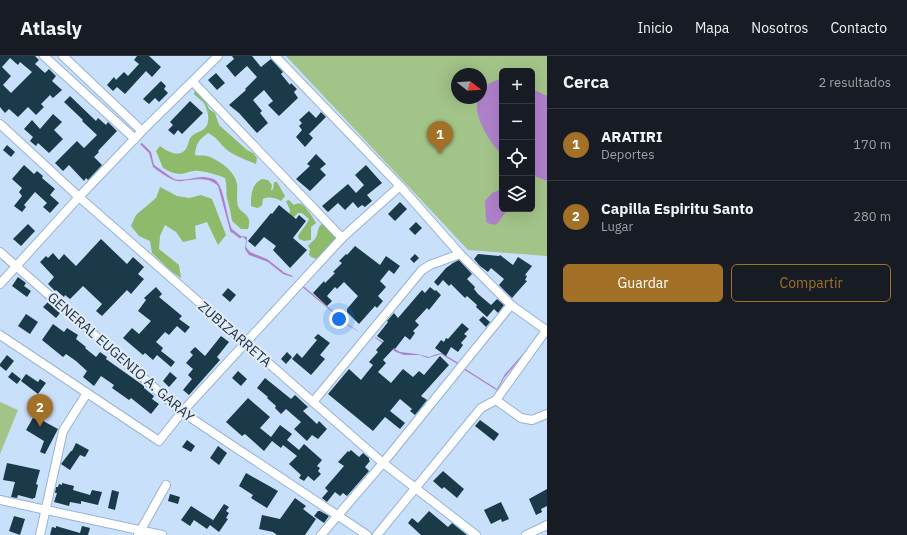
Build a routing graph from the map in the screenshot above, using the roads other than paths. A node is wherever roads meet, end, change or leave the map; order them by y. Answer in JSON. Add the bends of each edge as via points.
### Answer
{"nodes":[{"id":1,"x":44,"y":56,"type":"edge"},
{"id":2,"x":62,"y":56,"type":"edge"},
{"id":3,"x":218,"y":56,"type":"edge"},
{"id":4,"x":275,"y":56,"type":"edge"},
{"id":5,"x":193,"y":82,"type":"junction"},
{"id":6,"x":0,"y":124,"type":"edge"},
{"id":7,"x":142,"y":131,"type":"junction"},
{"id":8,"x":135,"y":139,"type":"junction"},
{"id":9,"x":400,"y":186,"type":"junction"},
{"id":10,"x":79,"y":196,"type":"junction"},
{"id":11,"x":342,"y":238,"type":"junction"},
{"id":12,"x":0,"y":252,"type":"edge"},
{"id":13,"x":460,"y":254,"type":"junction"},
{"id":14,"x":16,"y":266,"type":"junction"},
{"id":15,"x":0,"y":284,"type":"edge"},
{"id":16,"x":511,"y":306,"type":"junction"},
{"id":17,"x":547,"y":329,"type":"edge"},
{"id":18,"x":0,"y":335,"type":"edge"},
{"id":19,"x":246,"y":343,"type":"junction"},
{"id":20,"x":87,"y":393,"type":"junction"},
{"id":21,"x":496,"y":400,"type":"junction"},
{"id":22,"x":313,"y":402,"type":"junction"},
{"id":23,"x":182,"y":412,"type":"junction"},
{"id":24,"x":547,"y":414,"type":"edge"},
{"id":25,"x":383,"y":463,"type":"junction"},
{"id":26,"x":166,"y":485,"type":"dead end"},
{"id":27,"x":414,"y":488,"type":"junction"},
{"id":28,"x":0,"y":500,"type":"edge"},
{"id":29,"x":45,"y":510,"type":"junction"},
{"id":30,"x":337,"y":515,"type":"junction"},
{"id":31,"x":547,"y":525,"type":"edge"},
{"id":32,"x":139,"y":533,"type":"edge"},
{"id":33,"x":40,"y":535,"type":"edge"},
{"id":34,"x":162,"y":535,"type":"edge"},
{"id":35,"x":321,"y":535,"type":"edge"},
{"id":36,"x":367,"y":535,"type":"edge"},
{"id":37,"x":377,"y":535,"type":"edge"},
{"id":38,"x":476,"y":535,"type":"edge"},
{"id":39,"x":526,"y":535,"type":"edge"}],
"edges":[{"from":1,"to":8,"type":"street"},
{"from":2,"to":7,"type":"street"},
{"from":3,"to":5,"type":"street"},
{"from":4,"to":9,"type":"street"},
{"from":5,"to":7,"type":"street"},
{"from":5,"to":11,"type":"street"},
{"from":6,"to":10,"type":"street","name":"ZUBIZARRETA"},
{"from":7,"to":8,"type":"street"},
{"from":8,"to":10,"type":"street"},
{"from":9,"to":11,"type":"street"},
{"from":9,"to":13,"type":"street"},
{"from":10,"to":14,"type":"street"},
{"from":10,"to":19,"type":"street","name":"ZUBIZARRETA"},
{"from":11,"to":19,"type":"street"},
{"from":12,"to":14,"type":"street","name":"GENERAL EUGENIO A. GARAY"},
{"from":13,"to":16,"type":"street"},
{"from":13,"to":22,"type":"street","via":[[422,270]]},
{"from":14,"to":15,"type":"street"},
{"from":14,"to":23,"type":"street","name":"GENERAL EUGENIO A. GARAY"},
{"from":16,"to":17,"type":"street"},
{"from":16,"to":25,"type":"street"},
{"from":17,"to":21,"type":"street"},
{"from":18,"to":20,"type":"street"},
{"from":19,"to":22,"type":"street","name":"ZUBIZARRETA"},
{"from":19,"to":23,"type":"street"},
{"from":20,"to":23,"type":"street","via":[[159,441]]},
{"from":20,"to":29,"type":"street","via":[[63,431]]},
{"from":21,"to":24,"type":"street","via":[[521,418],[532,420]]},
{"from":21,"to":27,"type":"street","via":[[481,408]]},
{"from":22,"to":25,"type":"street","name":"ZUBIZARRETA"},
{"from":23,"to":30,"type":"street","name":"GENERAL EUGENIO A. GARAY"},
{"from":25,"to":27,"type":"street","name":"ZUBIZARRETA"},
{"from":25,"to":30,"type":"street"},
{"from":26,"to":32,"type":"street"},
{"from":27,"to":37,"type":"street"},
{"from":27,"to":38,"type":"street","name":"ZUBIZARRETA"},
{"from":28,"to":29,"type":"street"},
{"from":29,"to":32,"type":"street"},
{"from":29,"to":33,"type":"street"},
{"from":30,"to":35,"type":"street"},
{"from":30,"to":36,"type":"street","name":"GENERAL EUGENIO A. GARAY"},
{"from":31,"to":39,"type":"street"},
{"from":32,"to":34,"type":"street"}]}
